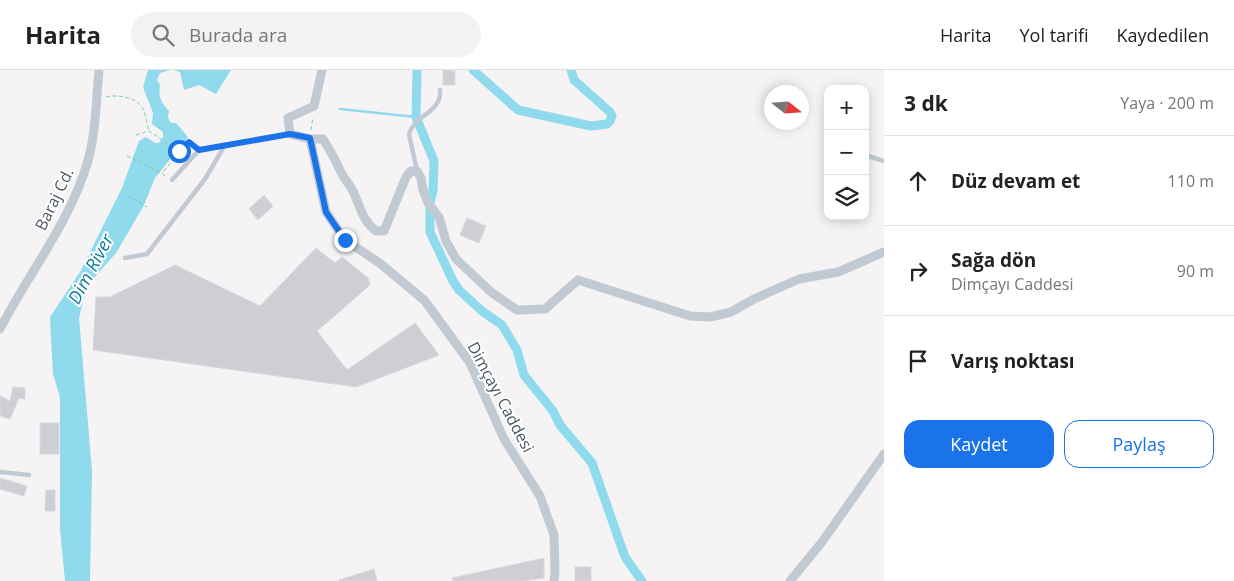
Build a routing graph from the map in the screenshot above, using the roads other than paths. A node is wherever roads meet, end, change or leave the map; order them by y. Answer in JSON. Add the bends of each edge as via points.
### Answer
{"nodes":[{"id":1,"x":99,"y":70,"type":"edge"},
{"id":2,"x":322,"y":70,"type":"edge"},
{"id":3,"x":440,"y":90,"type":"dead end"},
{"id":4,"x":290,"y":134,"type":"junction"},
{"id":5,"x":310,"y":138,"type":"junction"},
{"id":6,"x":225,"y":145,"type":"junction"},
{"id":7,"x":869,"y":156,"type":"edge"},
{"id":8,"x":884,"y":161,"type":"edge"},
{"id":9,"x":416,"y":171,"type":"junction"},
{"id":10,"x":172,"y":180,"type":"road end"},
{"id":11,"x":884,"y":252,"type":"edge"},
{"id":12,"x":125,"y":258,"type":"dead end"},
{"id":13,"x":0,"y":329,"type":"edge"},
{"id":14,"x":884,"y":454,"type":"edge"},
{"id":15,"x":0,"y":472,"type":"edge"},
{"id":16,"x":29,"y":475,"type":"dead end"},
{"id":17,"x":554,"y":581,"type":"edge"},
{"id":18,"x":790,"y":581,"type":"edge"}],
"edges":[{"from":1,"to":13,"type":"street","name":"Baraj Cd.","via":[[88,162],[76,195]]},
{"from":2,"to":4,"type":"street","via":[[314,106],[288,118]]},
{"from":3,"to":9,"type":"lane","via":[[438,104],[415,122],[408,134]]},
{"from":4,"to":5,"type":"street"},
{"from":4,"to":6,"type":"lane"},
{"from":5,"to":9,"type":"street","via":[[323,139],[328,146],[368,225],[376,231],[384,231],[406,177],[411,171]]},
{"from":5,"to":17,"type":"street","name":"Dimçayı Caddesi","via":[[326,212],[345,240],[381,264],[425,301],[470,363],[504,438],[540,496],[554,535]]},
{"from":6,"to":10,"type":"lane","via":[[199,150]]},
{"from":6,"to":12,"type":"lane","via":[[206,179],[147,254]]},
{"from":7,"to":8,"type":"lane"},
{"from":9,"to":11,"type":"street","via":[[456,259],[491,292],[517,310],[545,309],[578,280],[690,316],[710,316],[731,312],[799,279],[838,272]]},
{"from":14,"to":18,"type":"street","via":[[822,542]]},
{"from":15,"to":16,"type":"lane"}]}
